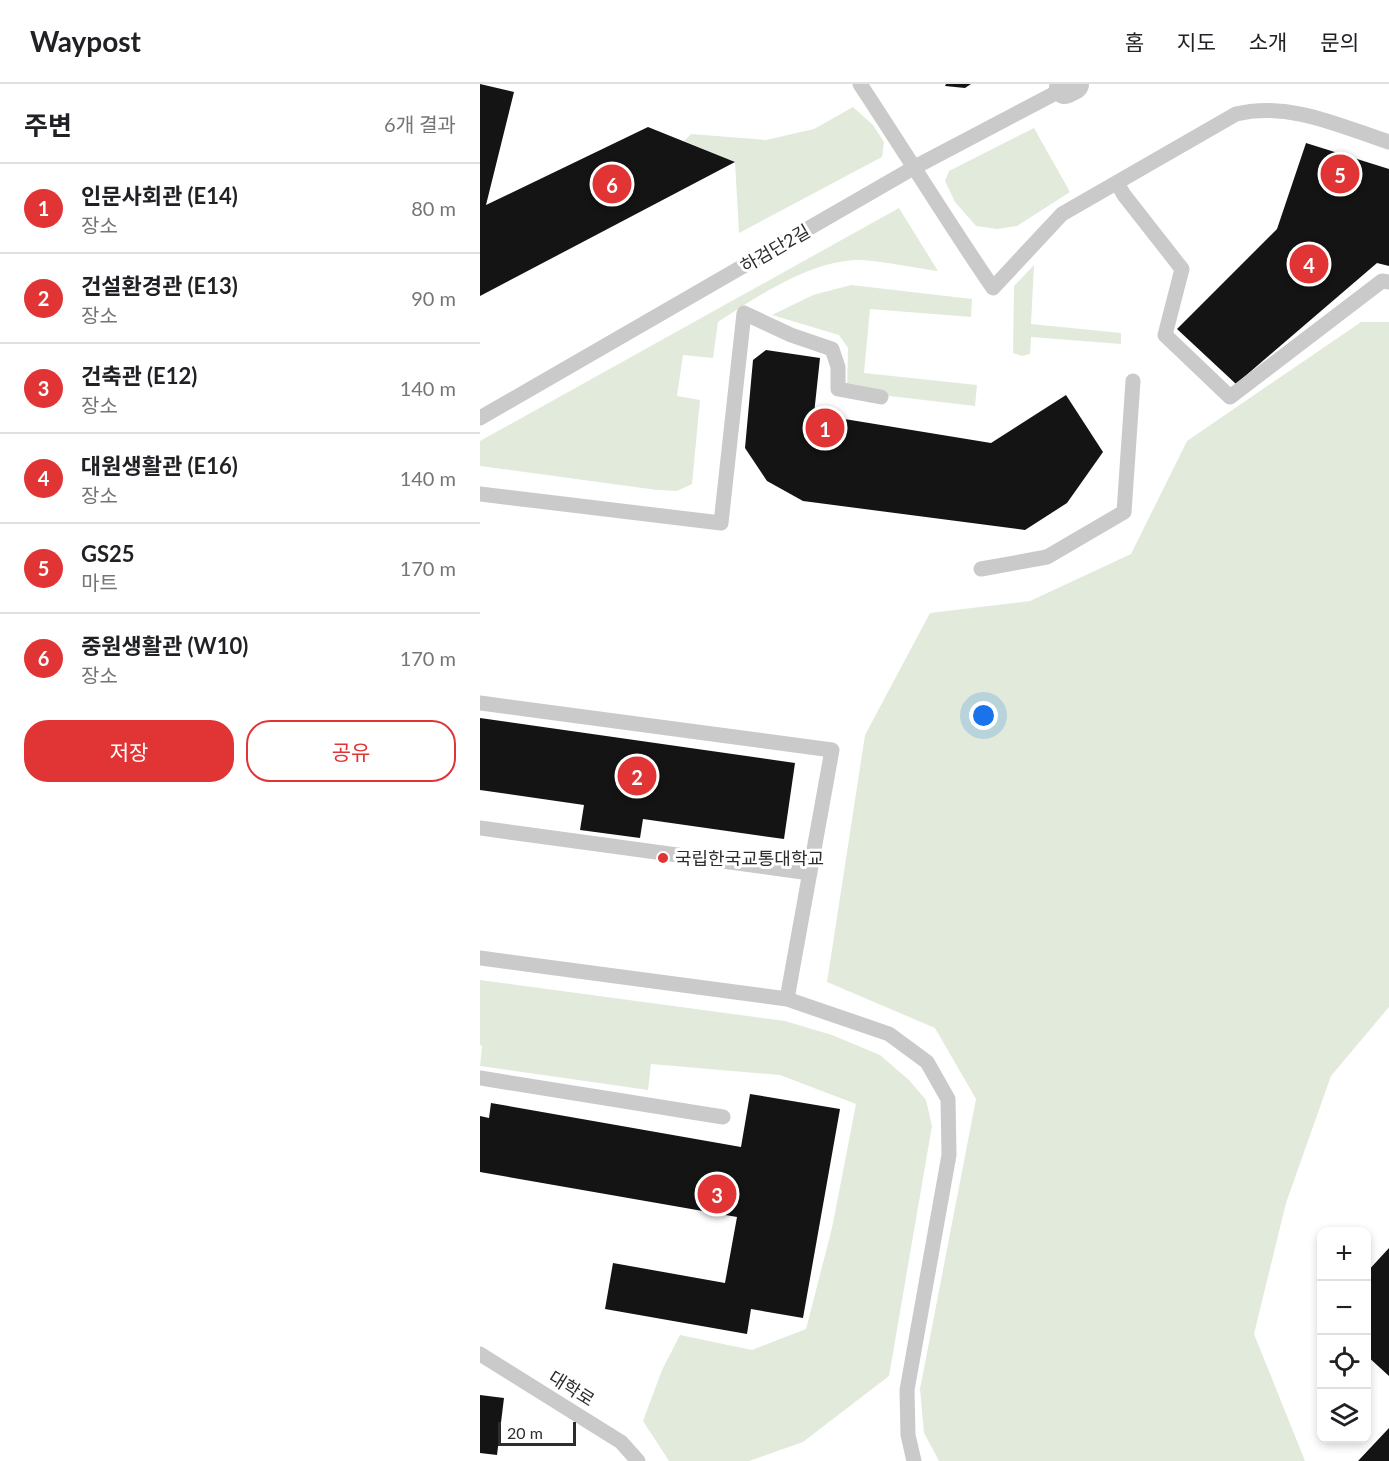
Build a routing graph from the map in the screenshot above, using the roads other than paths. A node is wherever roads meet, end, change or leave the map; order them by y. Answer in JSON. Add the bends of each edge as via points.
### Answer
{"nodes":[{"id":1,"x":860,"y":84,"type":"edge"},
{"id":2,"x":1069,"y":86,"type":"edge"},
{"id":3,"x":1389,"y":142,"type":"edge"},
{"id":4,"x":915,"y":167,"type":"junction"},
{"id":5,"x":1117,"y":183,"type":"junction"},
{"id":6,"x":1389,"y":282,"type":"edge"},
{"id":7,"x":1133,"y":381,"type":"dead end"},
{"id":8,"x":881,"y":397,"type":"dead end"},
{"id":9,"x":480,"y":418,"type":"edge"},
{"id":10,"x":480,"y":494,"type":"edge"},
{"id":11,"x":981,"y":569,"type":"dead end"},
{"id":12,"x":480,"y":703,"type":"edge"},
{"id":13,"x":480,"y":828,"type":"edge"},
{"id":14,"x":810,"y":873,"type":"junction"},
{"id":15,"x":480,"y":958,"type":"edge"},
{"id":16,"x":787,"y":999,"type":"junction"},
{"id":17,"x":480,"y":1078,"type":"edge"},
{"id":18,"x":723,"y":1117,"type":"dead end"},
{"id":19,"x":480,"y":1354,"type":"edge"},
{"id":20,"x":638,"y":1461,"type":"edge"},
{"id":21,"x":914,"y":1461,"type":"edge"}],
"edges":[{"from":1,"to":4,"type":"lane"},
{"from":2,"to":4,"type":"lane","name":"하검단2길"},
{"from":3,"to":5,"type":"lane","via":[[1290,111],[1252,110],[1236,114]]},
{"from":4,"to":5,"type":"lane","via":[[993,288],[1062,214]]},
{"from":4,"to":9,"type":"lane","name":"하검단2길"},
{"from":5,"to":6,"type":"lane","via":[[1182,268],[1165,335],[1230,397],[1382,281]]},
{"from":7,"to":11,"type":"lane","via":[[1124,512],[1047,556]]},
{"from":8,"to":10,"type":"lane","via":[[838,389],[838,368],[832,349],[744,313],[721,524]]},
{"from":12,"to":14,"type":"lane","via":[[832,750]]},
{"from":13,"to":14,"type":"lane"},
{"from":14,"to":16,"type":"lane"},
{"from":15,"to":16,"type":"lane"},
{"from":16,"to":21,"type":"lane","via":[[889,1034],[927,1062],[948,1099],[949,1155],[907,1390],[908,1435]]},
{"from":17,"to":18,"type":"lane"},
{"from":19,"to":20,"type":"lane","name":"대학로","via":[[621,1442]]}]}
